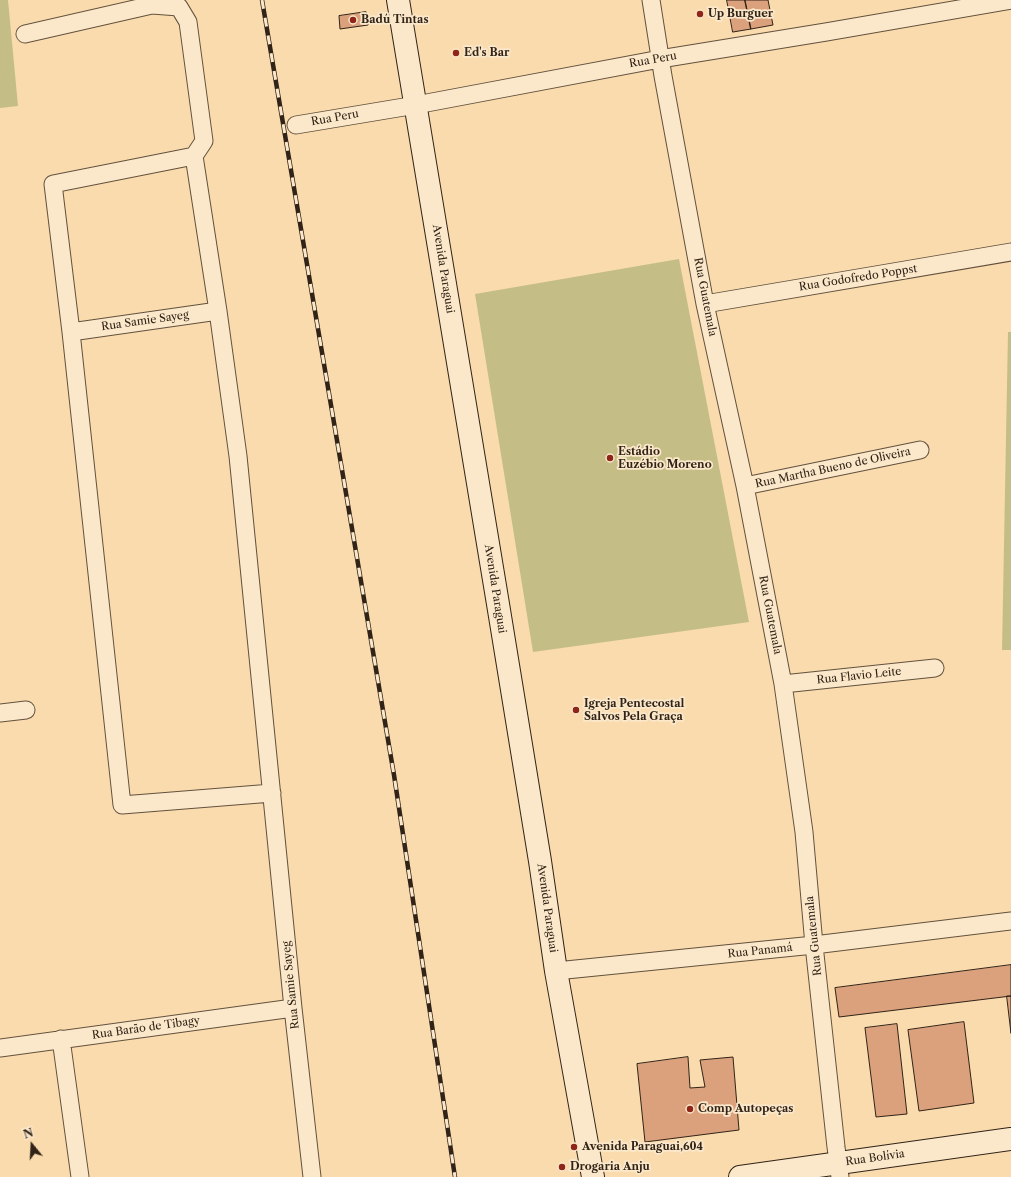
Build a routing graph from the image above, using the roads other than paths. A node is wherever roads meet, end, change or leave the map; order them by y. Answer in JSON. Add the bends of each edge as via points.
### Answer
{"nodes":[{"id":1,"x":398,"y":0,"type":"edge"},
{"id":2,"x":651,"y":0,"type":"edge"},
{"id":3,"x":1011,"y":0,"type":"edge"},
{"id":4,"x":25,"y":34,"type":"dead end"},
{"id":5,"x":660,"y":59,"type":"junction"},
{"id":6,"x":416,"y":105,"type":"junction"},
{"id":7,"x":296,"y":125,"type":"dead end"},
{"id":8,"x":194,"y":156,"type":"junction"},
{"id":9,"x":1011,"y":252,"type":"edge"},
{"id":10,"x":705,"y":304,"type":"junction"},
{"id":11,"x":218,"y":311,"type":"junction"},
{"id":12,"x":71,"y":332,"type":"junction"},
{"id":13,"x":920,"y":450,"type":"dead end"},
{"id":14,"x":745,"y":486,"type":"junction"},
{"id":15,"x":935,"y":668,"type":"dead end"},
{"id":16,"x":783,"y":684,"type":"junction"},
{"id":17,"x":26,"y":710,"type":"dead end"},
{"id":18,"x":0,"y":713,"type":"edge"},
{"id":19,"x":272,"y":793,"type":"junction"},
{"id":20,"x":1011,"y":921,"type":"edge"},
{"id":21,"x":814,"y":945,"type":"junction"},
{"id":22,"x":556,"y":971,"type":"junction"},
{"id":23,"x":292,"y":1008,"type":"junction"},
{"id":24,"x":61,"y":1039,"type":"junction"},
{"id":25,"x":0,"y":1048,"type":"edge"},
{"id":26,"x":1011,"y":1139,"type":"edge"},
{"id":27,"x":839,"y":1170,"type":"edge"},
{"id":28,"x":80,"y":1177,"type":"edge"},
{"id":29,"x":312,"y":1177,"type":"edge"},
{"id":30,"x":593,"y":1177,"type":"edge"},
{"id":31,"x":740,"y":1177,"type":"edge"}],
"edges":[{"from":1,"to":6,"type":"street","name":"Avenida Paraguai"},
{"from":2,"to":5,"type":"street","name":"Rua Guatemala"},
{"from":3,"to":5,"type":"street","name":"Rua Peru"},
{"from":4,"to":8,"type":"street","via":[[152,5],[179,7],[188,22],[204,141]]},
{"from":5,"to":6,"type":"street","name":"Rua Peru"},
{"from":5,"to":10,"type":"street","name":"Rua Guatemala"},
{"from":6,"to":7,"type":"street","name":"Rua Peru"},
{"from":6,"to":22,"type":"street","name":"Avenida Paraguai"},
{"from":8,"to":11,"type":"street","name":"Rua Samie Sayeg"},
{"from":8,"to":12,"type":"street","via":[[53,184]]},
{"from":9,"to":10,"type":"street","name":"Rua Godofredo Poppst"},
{"from":10,"to":14,"type":"street","name":"Rua Guatemala"},
{"from":11,"to":12,"type":"street","name":"Rua Samie Sayeg"},
{"from":11,"to":19,"type":"street","name":"Rua Samie Sayeg","via":[[238,456]]},
{"from":12,"to":19,"type":"street","via":[[122,805]]},
{"from":13,"to":14,"type":"street","name":"Rua Martha Bueno de Oliveira"},
{"from":14,"to":16,"type":"street","name":"Rua Guatemala"},
{"from":15,"to":16,"type":"street","name":"Rua Flavio Leite"},
{"from":16,"to":21,"type":"street","name":"Rua Guatemala","via":[[804,832]]},
{"from":17,"to":18,"type":"street"},
{"from":19,"to":23,"type":"street","name":"Rua Samie Sayeg"},
{"from":20,"to":21,"type":"street","name":"Rua Panamá"},
{"from":21,"to":22,"type":"street","name":"Rua Panamá"},
{"from":21,"to":27,"type":"street","name":"Rua Guatemala"},
{"from":22,"to":30,"type":"street","name":"Avenida Paraguai"},
{"from":23,"to":24,"type":"street","name":"Rua Barão de Tibagy"},
{"from":23,"to":29,"type":"street","name":"Rua Samie Sayeg"},
{"from":24,"to":25,"type":"street","name":"Rua Barão de Tibagy"},
{"from":24,"to":28,"type":"street"},
{"from":26,"to":27,"type":"street","name":"Rua Bolívia"},
{"from":27,"to":31,"type":"street","name":"Rua Bolívia"}]}
